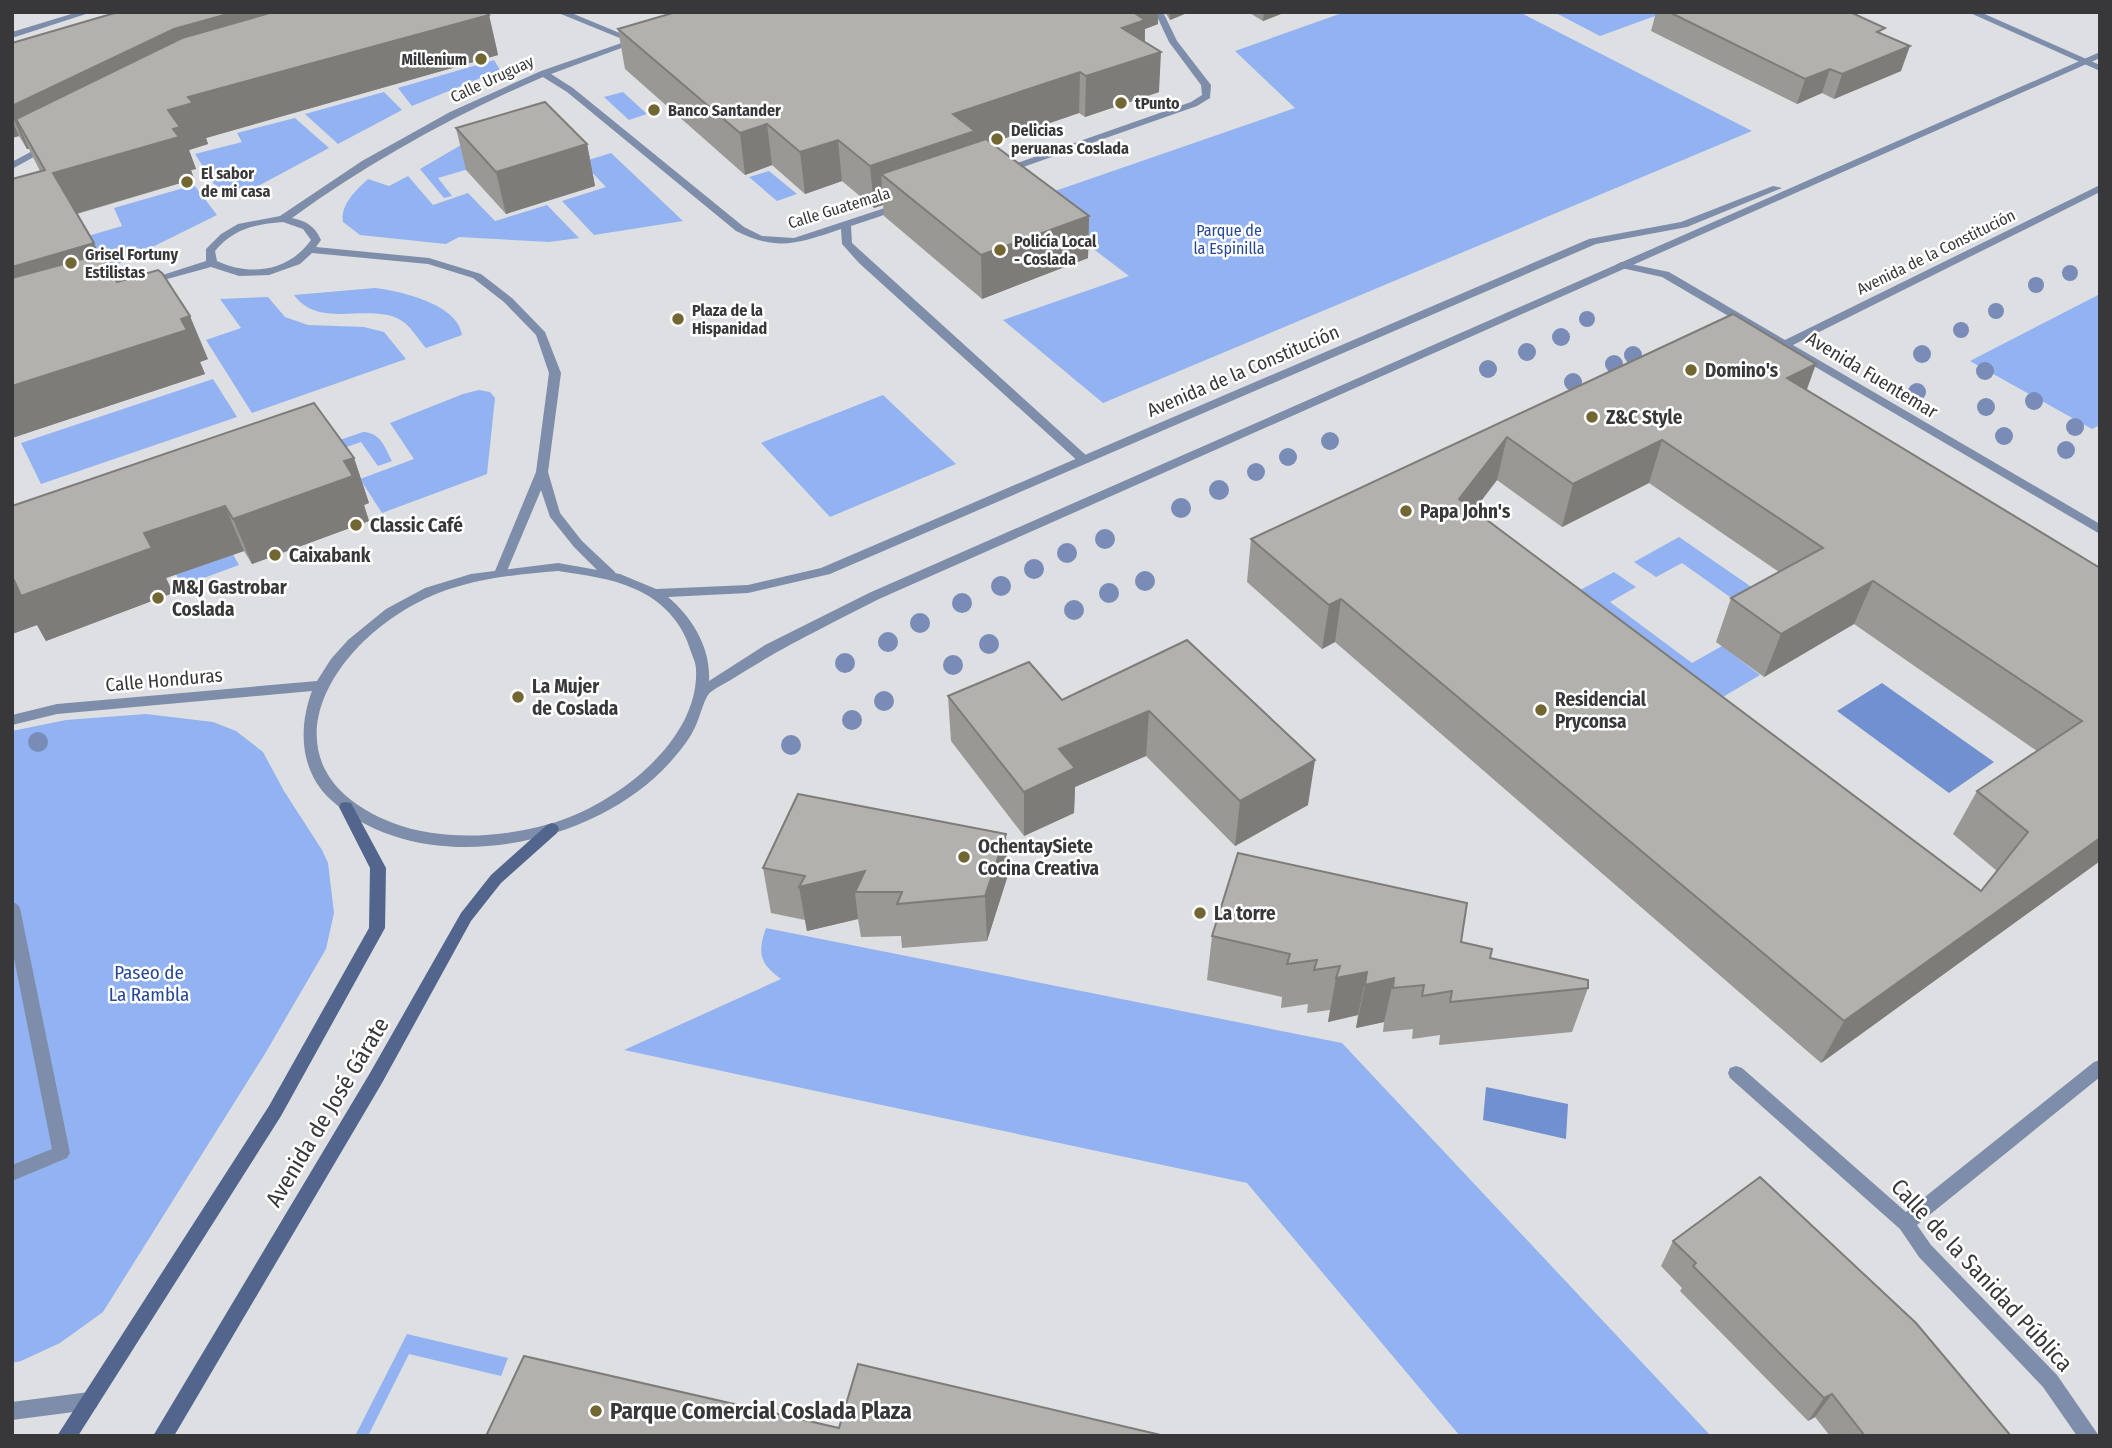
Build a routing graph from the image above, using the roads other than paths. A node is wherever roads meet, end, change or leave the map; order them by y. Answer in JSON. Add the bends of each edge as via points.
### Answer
{"nodes":[{"id":1,"x":88,"y":12,"type":"edge"},
{"id":2,"x":560,"y":12,"type":"edge"},
{"id":3,"x":1159,"y":12,"type":"edge"},
{"id":4,"x":1972,"y":12,"type":"edge"},
{"id":5,"x":12,"y":35,"type":"edge"},
{"id":6,"x":647,"y":38,"type":"edge"},
{"id":7,"x":635,"y":41,"type":"junction"},
{"id":8,"x":2100,"y":55,"type":"edge"},
{"id":9,"x":2084,"y":61,"type":"junction"},
{"id":10,"x":2100,"y":68,"type":"edge"},
{"id":11,"x":545,"y":74,"type":"junction"},
{"id":12,"x":58,"y":140,"type":"edge"},
{"id":13,"x":12,"y":166,"type":"edge"},
{"id":14,"x":1845,"y":168,"type":"junction"},
{"id":15,"x":991,"y":175,"type":"edge"},
{"id":16,"x":2100,"y":188,"type":"edge"},
{"id":17,"x":912,"y":202,"type":"edge"},
{"id":18,"x":283,"y":219,"type":"junction"},
{"id":19,"x":846,"y":225,"type":"junction"},
{"id":20,"x":310,"y":250,"type":"junction"},
{"id":21,"x":212,"y":263,"type":"junction"},
{"id":22,"x":1620,"y":265,"type":"junction"},
{"id":23,"x":139,"y":285,"type":"edge"},
{"id":24,"x":1786,"y":344,"type":"junction"},
{"id":25,"x":1084,"y":460,"type":"junction"},
{"id":26,"x":542,"y":472,"type":"junction"},
{"id":27,"x":2100,"y":530,"type":"edge"},
{"id":28,"x":501,"y":570,"type":"junction"},
{"id":29,"x":610,"y":575,"type":"junction"},
{"id":30,"x":655,"y":593,"type":"junction"},
{"id":31,"x":321,"y":685,"type":"junction"},
{"id":32,"x":703,"y":691,"type":"junction"},
{"id":33,"x":12,"y":720,"type":"edge"},
{"id":34,"x":346,"y":807,"type":"junction"},
{"id":35,"x":552,"y":829,"type":"junction"},
{"id":36,"x":12,"y":908,"type":"edge"},
{"id":37,"x":2100,"y":1067,"type":"edge"},
{"id":38,"x":1736,"y":1073,"type":"dead end"},
{"id":39,"x":12,"y":1173,"type":"edge"},
{"id":40,"x":1906,"y":1223,"type":"junction"},
{"id":41,"x":89,"y":1401,"type":"junction"},
{"id":42,"x":12,"y":1411,"type":"edge"},
{"id":43,"x":67,"y":1436,"type":"edge"},
{"id":44,"x":163,"y":1436,"type":"edge"},
{"id":45,"x":2090,"y":1436,"type":"edge"}],
"edges":[{"from":1,"to":5,"type":"street"},
{"from":2,"to":7,"type":"street"},
{"from":3,"to":15,"type":"street","via":[[1173,42],[1206,85],[1207,96]]},
{"from":4,"to":9,"type":"street"},
{"from":6,"to":7,"type":"street","name":"Calle Uruguay"},
{"from":7,"to":11,"type":"street","name":"Calle Uruguay"},
{"from":8,"to":9,"type":"street","name":"Avenida de la Constitución"},
{"from":9,"to":10,"type":"street"},
{"from":9,"to":14,"type":"street","name":"Avenida de la Constitución"},
{"from":11,"to":18,"type":"street","name":"Calle Uruguay","via":[[429,127],[336,179]]},
{"from":11,"to":19,"type":"street","name":"Calle Guatemala","via":[[740,229],[760,239],[796,241]]},
{"from":12,"to":13,"type":"street"},
{"from":14,"to":22,"type":"street","name":"Avenida de la Constitución"},
{"from":14,"to":25,"type":"street","name":"Avenida de la Constitución","via":[[1800,179],[1683,225],[1593,242]]},
{"from":16,"to":24,"type":"street","name":"Avenida de la Constitución"},
{"from":17,"to":19,"type":"street","name":"Calle Guatemala"},
{"from":18,"to":20,"type":"street","via":[[301,222],[312,230],[316,240]]},
{"from":18,"to":21,"type":"street","via":[[260,221],[227,233],[210,251]]},
{"from":19,"to":25,"type":"street","via":[[847,244],[863,261]]},
{"from":20,"to":21,"type":"street","via":[[272,271],[247,274],[225,271]]},
{"from":20,"to":26,"type":"street","via":[[429,261],[477,276],[508,300],[541,334],[555,373]]},
{"from":21,"to":23,"type":"street"},
{"from":22,"to":24,"type":"street","name":"Avenida Fuentemar","via":[[1665,274]]},
{"from":22,"to":32,"type":"street","name":"Avenida de la Constitución","via":[[874,596],[770,648]]},
{"from":24,"to":27,"type":"street","name":"Avenida Fuentemar"},
{"from":25,"to":30,"type":"street","name":"Avenida de la Constitución","via":[[825,571],[748,589]]},
{"from":26,"to":28,"type":"street"},
{"from":26,"to":29,"type":"street","via":[[554,514]]},
{"from":28,"to":29,"type":"street","via":[[558,567]]},
{"from":28,"to":31,"type":"street","via":[[444,585],[392,611],[350,645]]},
{"from":29,"to":30,"type":"street"},
{"from":30,"to":32,"type":"street","via":[[684,620],[702,653]]},
{"from":31,"to":33,"type":"street","name":"Calle Honduras","via":[[57,709]]},
{"from":31,"to":34,"type":"street","via":[[309,728],[317,771]]},
{"from":32,"to":35,"type":"street","via":[[686,734],[650,775],[598,810]]},
{"from":34,"to":35,"type":"street","via":[[398,832],[464,841]]},
{"from":34,"to":41,"type":"main road","via":[[378,868],[377,928],[275,1111]]},
{"from":35,"to":44,"type":"main road","name":"Avenida de José Gárate","via":[[496,878],[466,917]]},
{"from":36,"to":39,"type":"street","via":[[61,1153]]},
{"from":37,"to":40,"type":"street"},
{"from":38,"to":40,"type":"street","name":"Calle de la Sanidad Pública"},
{"from":40,"to":45,"type":"street","name":"Calle de la Sanidad Pública","via":[[1925,1251],[2050,1381]]},
{"from":41,"to":42,"type":"street"},
{"from":41,"to":43,"type":"main road"}]}
